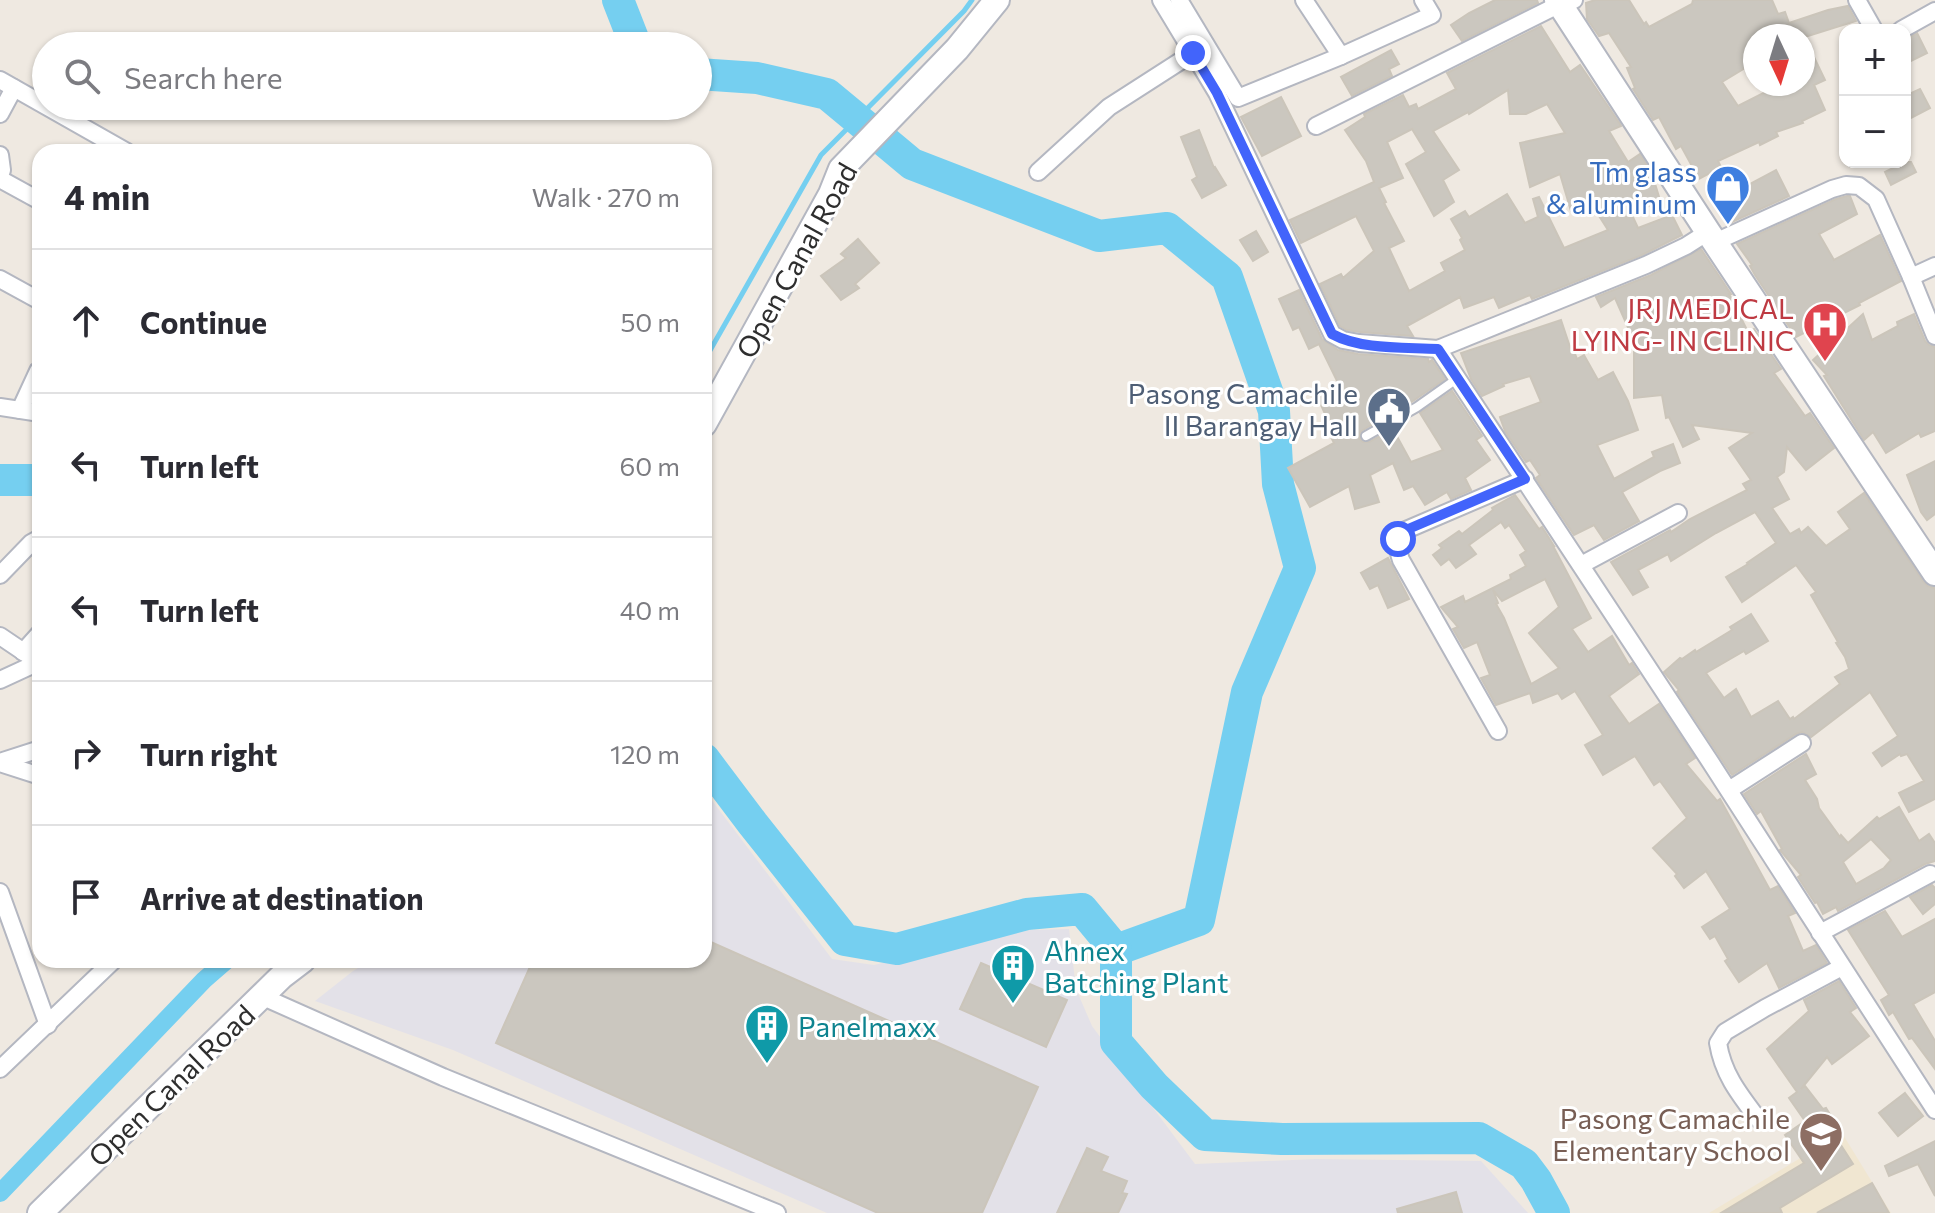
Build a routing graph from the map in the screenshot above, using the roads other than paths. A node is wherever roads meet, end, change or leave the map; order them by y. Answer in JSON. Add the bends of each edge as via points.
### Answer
{"nodes":[{"id":1,"x":997,"y":0,"type":"edge"},
{"id":2,"x":1161,"y":0,"type":"edge"},
{"id":3,"x":1179,"y":0,"type":"edge"},
{"id":4,"x":1304,"y":0,"type":"edge"},
{"id":5,"x":1423,"y":0,"type":"edge"},
{"id":6,"x":1857,"y":0,"type":"edge"},
{"id":7,"x":1564,"y":1,"type":"edge"},
{"id":8,"x":1935,"y":11,"type":"edge"},
{"id":9,"x":1871,"y":24,"type":"edge"},
{"id":10,"x":1911,"y":24,"type":"edge"},
{"id":11,"x":1193,"y":53,"type":"junction"},
{"id":12,"x":1341,"y":56,"type":"junction"},
{"id":13,"x":7,"y":84,"type":"edge"},
{"id":14,"x":32,"y":98,"type":"edge"},
{"id":15,"x":0,"y":114,"type":"edge"},
{"id":16,"x":71,"y":120,"type":"edge"},
{"id":17,"x":1316,"y":126,"type":"dead end"},
{"id":18,"x":113,"y":144,"type":"edge"},
{"id":19,"x":0,"y":155,"type":"edge"},
{"id":20,"x":1038,"y":172,"type":"dead end"},
{"id":21,"x":0,"y":178,"type":"edge"},
{"id":22,"x":32,"y":196,"type":"edge"},
{"id":23,"x":1712,"y":237,"type":"junction"},
{"id":24,"x":1935,"y":266,"type":"edge"},
{"id":25,"x":1911,"y":277,"type":"junction"},
{"id":26,"x":0,"y":279,"type":"edge"},
{"id":27,"x":32,"y":297,"type":"edge"},
{"id":28,"x":1935,"y":336,"type":"edge"},
{"id":29,"x":1438,"y":349,"type":"junction"},
{"id":30,"x":1458,"y":378,"type":"junction"},
{"id":31,"x":32,"y":384,"type":"edge"},
{"id":32,"x":0,"y":407,"type":"edge"},
{"id":33,"x":20,"y":410,"type":"junction"},
{"id":34,"x":712,"y":410,"type":"edge"},
{"id":35,"x":32,"y":412,"type":"edge"},
{"id":36,"x":1366,"y":436,"type":"dead end"},
{"id":37,"x":1525,"y":479,"type":"junction"},
{"id":38,"x":1678,"y":513,"type":"dead end"},
{"id":39,"x":32,"y":542,"type":"edge"},
{"id":40,"x":1581,"y":565,"type":"junction"},
{"id":41,"x":1935,"y":573,"type":"edge"},
{"id":42,"x":0,"y":575,"type":"edge"},
{"id":43,"x":0,"y":636,"type":"edge"},
{"id":44,"x":32,"y":642,"type":"edge"},
{"id":45,"x":23,"y":652,"type":"junction"},
{"id":46,"x":32,"y":658,"type":"edge"},
{"id":47,"x":32,"y":666,"type":"edge"},
{"id":48,"x":0,"y":680,"type":"edge"},
{"id":49,"x":1498,"y":731,"type":"dead end"},
{"id":50,"x":1802,"y":743,"type":"dead end"},
{"id":51,"x":32,"y":752,"type":"edge"},
{"id":52,"x":0,"y":763,"type":"edge"},
{"id":53,"x":32,"y":773,"type":"edge"},
{"id":54,"x":1729,"y":790,"type":"junction"},
{"id":55,"x":1930,"y":874,"type":"dead end"},
{"id":56,"x":0,"y":892,"type":"edge"},
{"id":57,"x":1820,"y":933,"type":"junction"},
{"id":58,"x":1842,"y":967,"type":"junction"},
{"id":59,"x":106,"y":968,"type":"edge"},
{"id":60,"x":292,"y":968,"type":"edge"},
{"id":61,"x":261,"y":996,"type":"junction"},
{"id":62,"x":48,"y":1025,"type":"junction"},
{"id":63,"x":0,"y":1069,"type":"edge"},
{"id":64,"x":1935,"y":1110,"type":"edge"},
{"id":65,"x":1758,"y":1119,"type":"dead end"},
{"id":66,"x":40,"y":1213,"type":"edge"},
{"id":67,"x":777,"y":1213,"type":"edge"}],
"edges":[{"from":1,"to":34,"type":"main road","name":"Open Canal Road","via":[[841,169]]},
{"from":2,"to":11,"type":"street"},
{"from":3,"to":12,"type":"street","via":[[1238,98]]},
{"from":4,"to":12,"type":"street"},
{"from":5,"to":12,"type":"street","via":[[1432,15]]},
{"from":6,"to":9,"type":"street"},
{"from":7,"to":17,"type":"street"},
{"from":7,"to":23,"type":"main road"},
{"from":8,"to":10,"type":"street"},
{"from":11,"to":20,"type":"street","via":[[1109,107]]},
{"from":11,"to":29,"type":"street","via":[[1332,334],[1359,343]]},
{"from":13,"to":14,"type":"street"},
{"from":13,"to":15,"type":"street"},
{"from":16,"to":18,"type":"street"},
{"from":19,"to":21,"type":"street"},
{"from":21,"to":22,"type":"street"},
{"from":23,"to":25,"type":"street","via":[[1832,189],[1859,186],[1876,199]]},
{"from":23,"to":29,"type":"street"},
{"from":23,"to":41,"type":"main road"},
{"from":24,"to":25,"type":"street"},
{"from":25,"to":28,"type":"street"},
{"from":26,"to":27,"type":"street"},
{"from":29,"to":30,"type":"street"},
{"from":30,"to":36,"type":"lane"},
{"from":30,"to":37,"type":"street"},
{"from":31,"to":33,"type":"street"},
{"from":32,"to":33,"type":"street"},
{"from":33,"to":35,"type":"street"},
{"from":37,"to":40,"type":"street"},
{"from":37,"to":49,"type":"street","via":[[1406,530],[1397,548]]},
{"from":38,"to":40,"type":"street"},
{"from":39,"to":42,"type":"street"},
{"from":40,"to":54,"type":"street"},
{"from":43,"to":45,"type":"street"},
{"from":44,"to":45,"type":"street"},
{"from":45,"to":46,"type":"street"},
{"from":47,"to":48,"type":"street"},
{"from":50,"to":54,"type":"street"},
{"from":51,"to":52,"type":"street"},
{"from":52,"to":53,"type":"street"},
{"from":54,"to":57,"type":"street"},
{"from":55,"to":57,"type":"street"},
{"from":56,"to":62,"type":"street"},
{"from":57,"to":58,"type":"street"},
{"from":58,"to":64,"type":"street"},
{"from":58,"to":65,"type":"street","via":[[1725,1032],[1718,1043],[1731,1084]]},
{"from":59,"to":62,"type":"street"},
{"from":60,"to":61,"type":"main road","name":"Open Canal Road"},
{"from":61,"to":66,"type":"main road","name":"Open Canal Road"},
{"from":61,"to":67,"type":"street","via":[[443,1077]]},
{"from":62,"to":63,"type":"street"}]}
